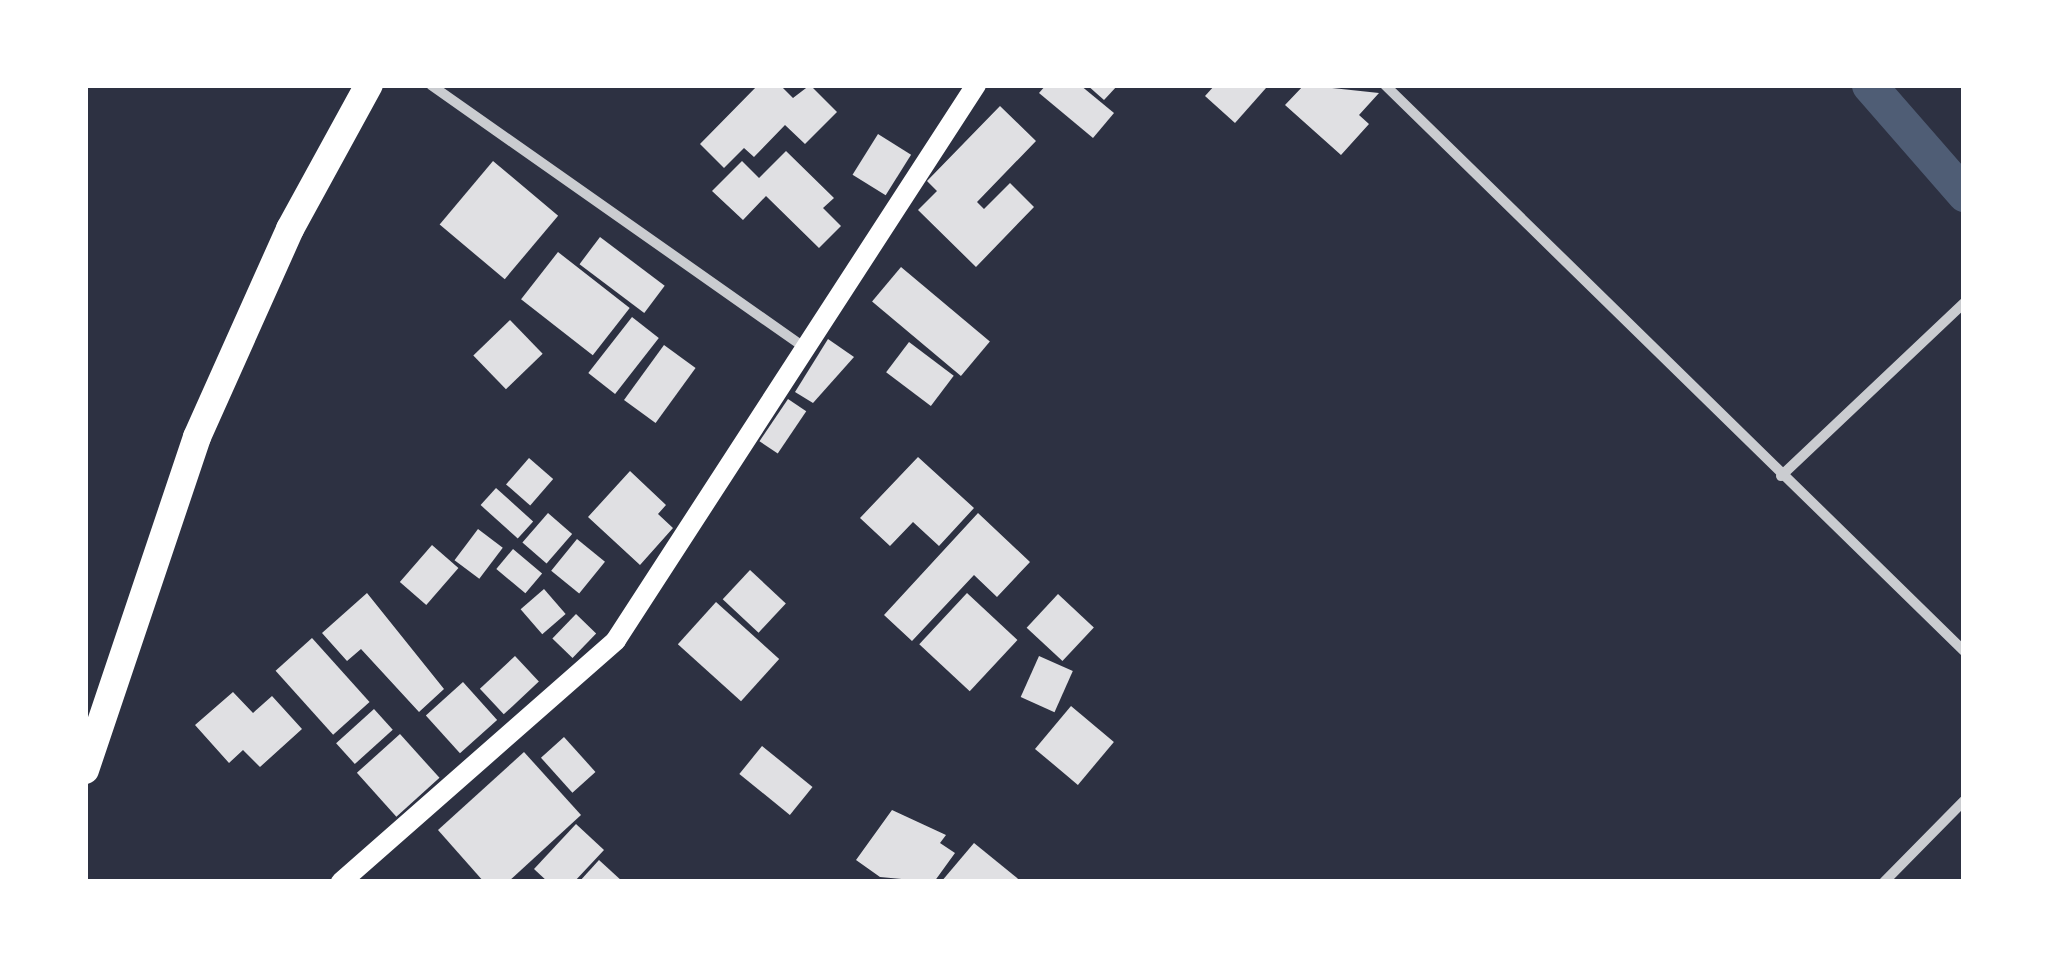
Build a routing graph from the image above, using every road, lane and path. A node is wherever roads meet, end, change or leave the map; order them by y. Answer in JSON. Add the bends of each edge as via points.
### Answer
{"nodes":[{"id":1,"x":370,"y":85,"type":"edge"},
{"id":2,"x":431,"y":85,"type":"edge"},
{"id":3,"x":976,"y":85,"type":"edge"},
{"id":4,"x":1386,"y":85,"type":"edge"},
{"id":5,"x":1964,"y":303,"type":"edge"},
{"id":6,"x":806,"y":348,"type":"junction"},
{"id":7,"x":1781,"y":476,"type":"junction"},
{"id":8,"x":1964,"y":651,"type":"edge"},
{"id":9,"x":85,"y":770,"type":"edge"},
{"id":10,"x":1964,"y":801,"type":"edge"},
{"id":11,"x":340,"y":882,"type":"edge"},
{"id":12,"x":1884,"y":882,"type":"edge"}],
"edges":[{"from":1,"to":9,"type":"highway","via":[[290,229],[197,437]]},
{"from":2,"to":6,"type":"street"},
{"from":3,"to":6,"type":"main road"},
{"from":4,"to":7,"type":"street"},
{"from":5,"to":7,"type":"street"},
{"from":6,"to":11,"type":"main road","via":[[616,640]]},
{"from":7,"to":8,"type":"street"},
{"from":10,"to":12,"type":"street"}]}
